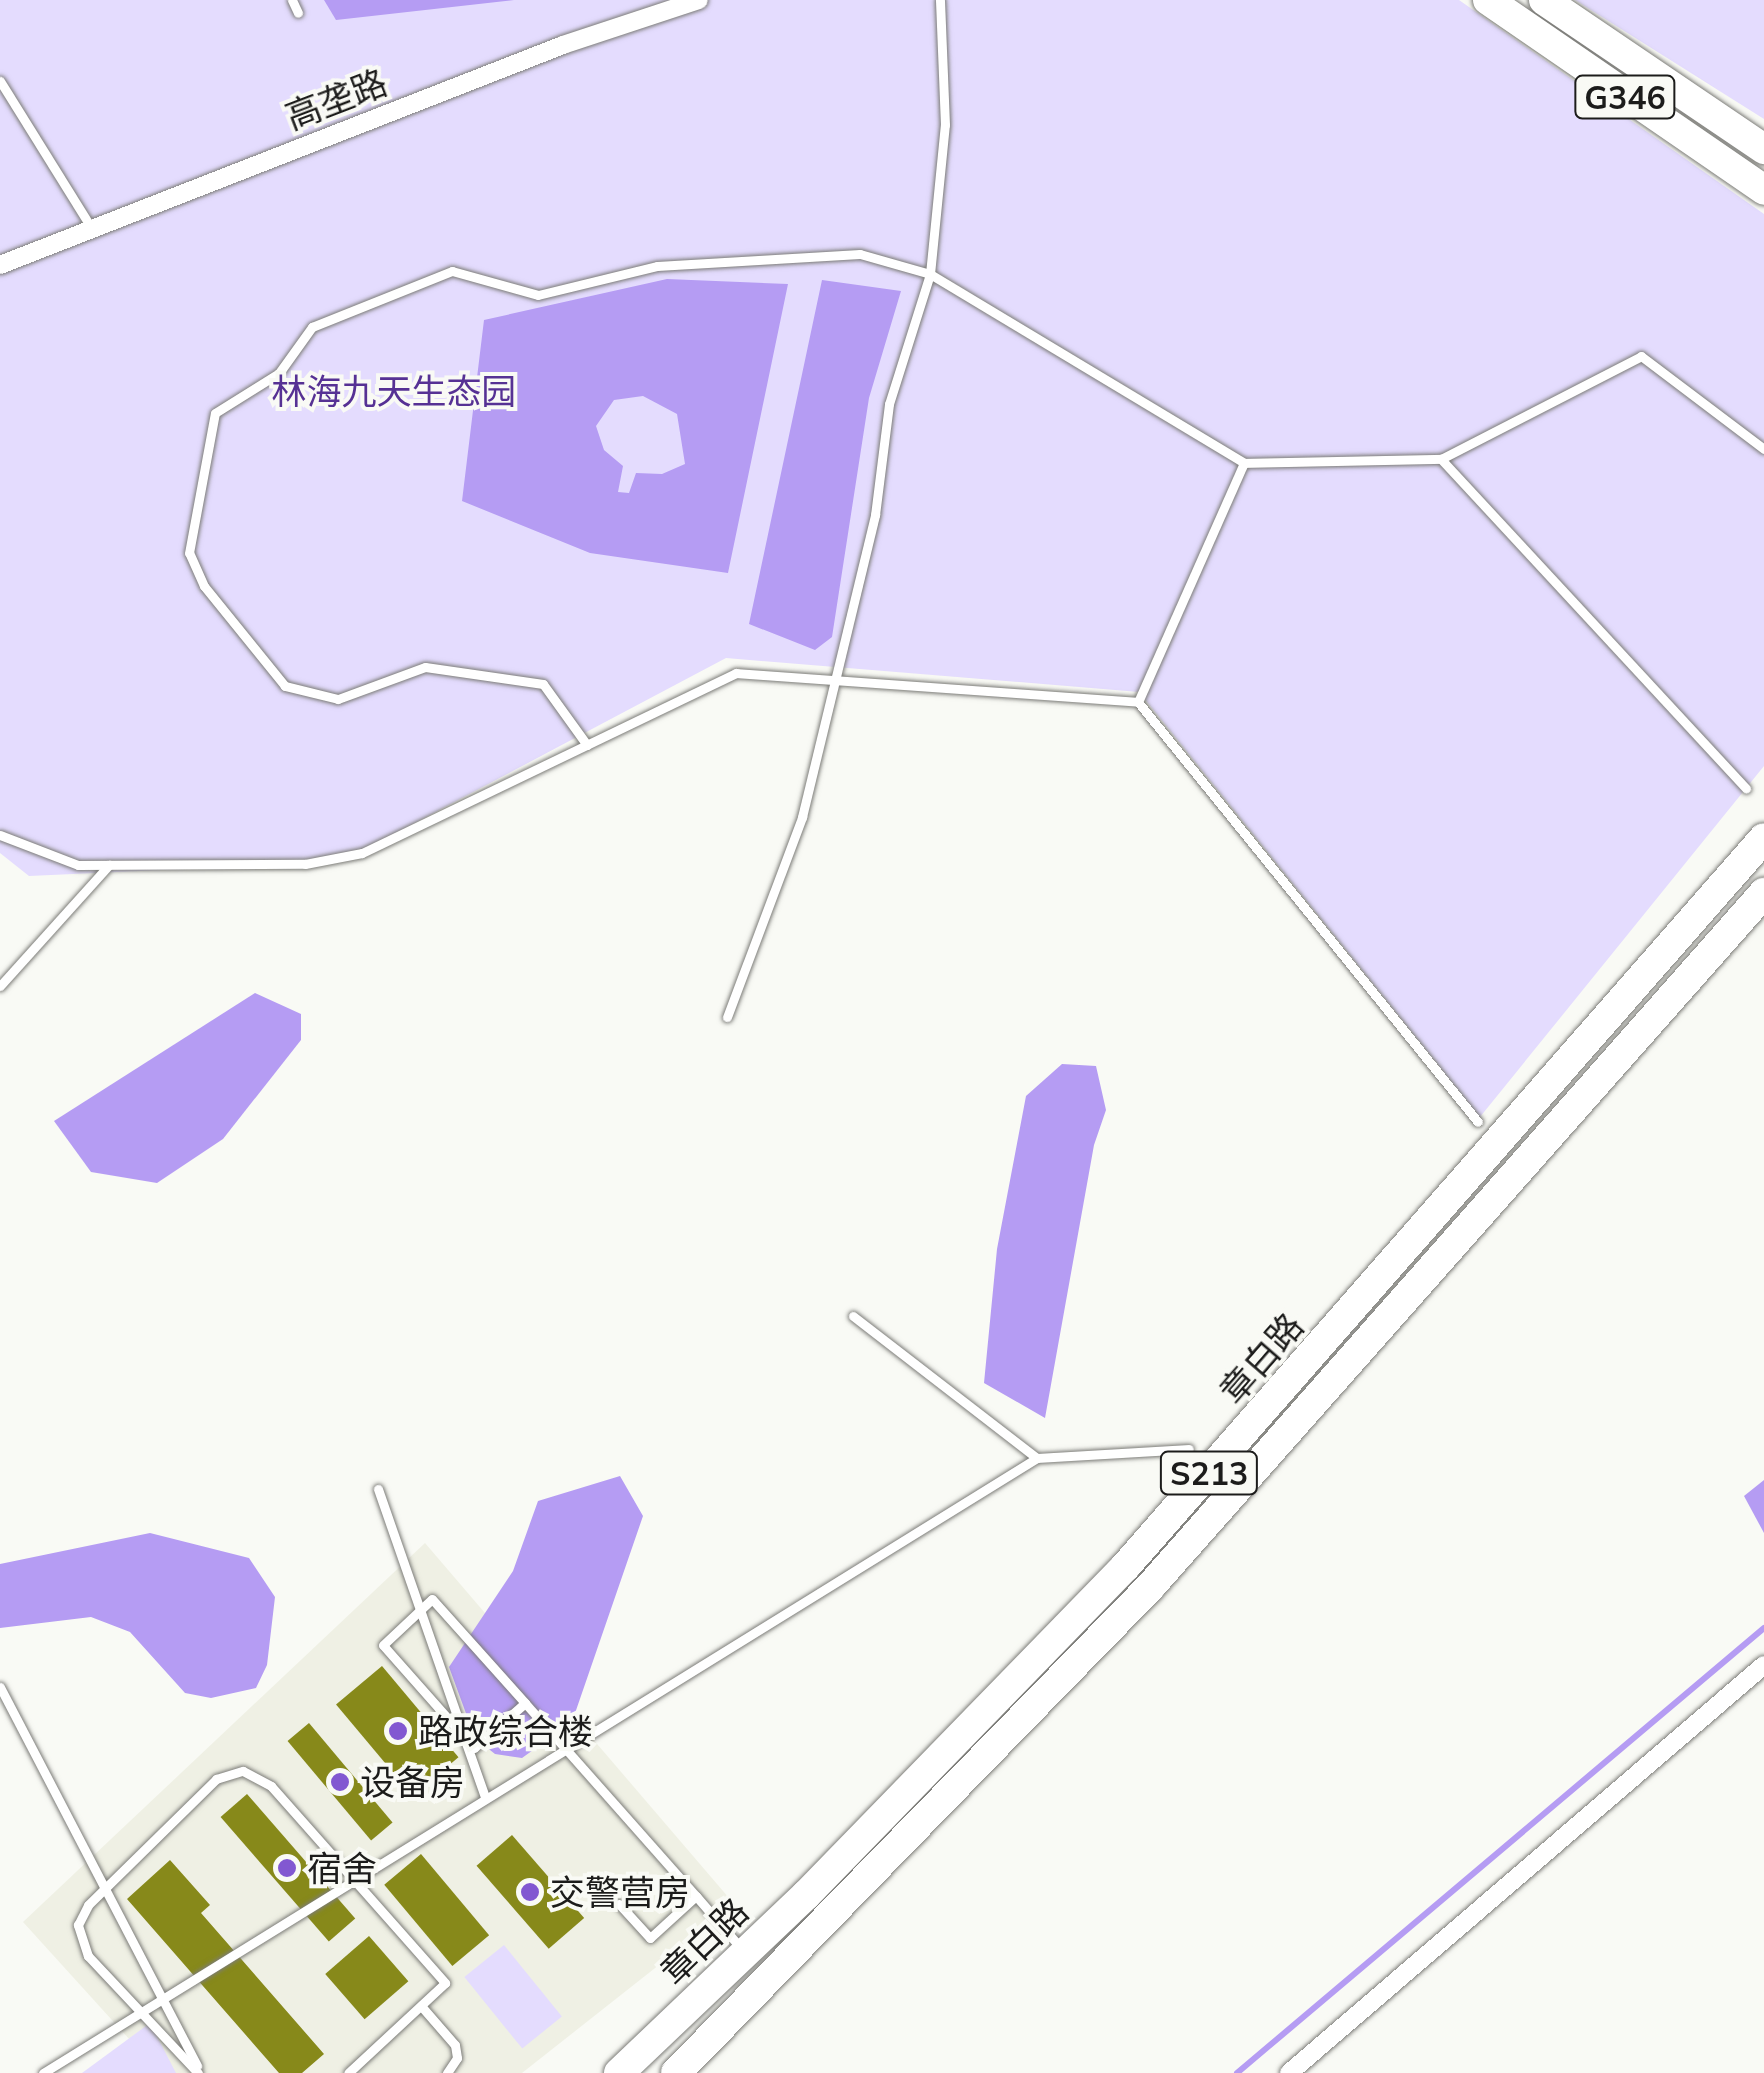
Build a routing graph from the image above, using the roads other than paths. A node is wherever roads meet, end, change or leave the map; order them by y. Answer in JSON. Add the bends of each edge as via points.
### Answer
{"nodes":[{"id":1,"x":292,"y":0,"type":"edge"},
{"id":2,"x":699,"y":0,"type":"edge"},
{"id":3,"x":940,"y":0,"type":"edge"},
{"id":4,"x":1488,"y":0,"type":"edge"},
{"id":5,"x":1544,"y":0,"type":"edge"},
{"id":6,"x":298,"y":14,"type":"dead end"},
{"id":7,"x":0,"y":81,"type":"edge"},
{"id":8,"x":1764,"y":149,"type":"edge"},
{"id":9,"x":1764,"y":190,"type":"edge"},
{"id":10,"x":92,"y":229,"type":"junction"},
{"id":11,"x":0,"y":265,"type":"edge"},
{"id":12,"x":930,"y":274,"type":"junction"},
{"id":13,"x":1764,"y":449,"type":"edge"},
{"id":14,"x":1441,"y":459,"type":"junction"},
{"id":15,"x":1244,"y":463,"type":"junction"},
{"id":16,"x":838,"y":680,"type":"junction"},
{"id":17,"x":1138,"y":702,"type":"junction"},
{"id":18,"x":587,"y":745,"type":"junction"},
{"id":19,"x":1746,"y":788,"type":"dead end"},
{"id":20,"x":0,"y":835,"type":"edge"},
{"id":21,"x":1764,"y":838,"type":"edge"},
{"id":22,"x":109,"y":865,"type":"junction"},
{"id":23,"x":1764,"y":893,"type":"edge"},
{"id":24,"x":0,"y":986,"type":"edge"},
{"id":25,"x":727,"y":1017,"type":"dead end"},
{"id":26,"x":1478,"y":1122,"type":"dead end"},
{"id":27,"x":853,"y":1316,"type":"dead end"},
{"id":28,"x":1189,"y":1449,"type":"dead end"},
{"id":29,"x":1038,"y":1458,"type":"junction"},
{"id":30,"x":378,"y":1489,"type":"dead end"},
{"id":31,"x":1764,"y":1666,"type":"edge"},
{"id":32,"x":0,"y":1688,"type":"edge"},
{"id":33,"x":524,"y":1703,"type":"junction"},
{"id":34,"x":484,"y":1797,"type":"junction"},
{"id":35,"x":696,"y":1896,"type":"junction"},
{"id":36,"x":619,"y":1904,"type":"dead end"},
{"id":37,"x":747,"y":1954,"type":"junction"},
{"id":38,"x":160,"y":1996,"type":"junction"},
{"id":39,"x":422,"y":2007,"type":"junction"},
{"id":40,"x":43,"y":2073,"type":"edge"},
{"id":41,"x":199,"y":2073,"type":"edge"},
{"id":42,"x":348,"y":2073,"type":"edge"},
{"id":43,"x":446,"y":2073,"type":"edge"},
{"id":44,"x":618,"y":2073,"type":"edge"},
{"id":45,"x":676,"y":2073,"type":"edge"},
{"id":46,"x":1289,"y":2073,"type":"edge"}],
"edges":[{"from":1,"to":6,"type":"lane"},
{"from":2,"to":10,"type":"street","name":"高垄路","via":[[563,45]]},
{"from":3,"to":12,"type":"lane","via":[[946,124]]},
{"from":4,"to":9,"type":"highway","number":"G346"},
{"from":5,"to":8,"type":"highway","number":"G346"},
{"from":7,"to":10,"type":"lane"},
{"from":10,"to":11,"type":"street","name":"高垄路"},
{"from":12,"to":15,"type":"lane"},
{"from":12,"to":16,"type":"lane","via":[[890,404],[875,515]]},
{"from":12,"to":18,"type":"lane","via":[[860,254],[657,266],[538,295],[452,272],[312,326],[279,373],[215,414],[189,553],[204,586],[285,686],[338,698],[425,666],[543,684]]},
{"from":13,"to":14,"type":"lane","via":[[1641,356]]},
{"from":14,"to":15,"type":"lane"},
{"from":14,"to":19,"type":"lane"},
{"from":15,"to":17,"type":"lane"},
{"from":16,"to":17,"type":"lane"},
{"from":16,"to":18,"type":"lane","via":[[736,673]]},
{"from":16,"to":25,"type":"lane","via":[[802,817]]},
{"from":17,"to":26,"type":"lane"},
{"from":18,"to":22,"type":"lane","via":[[362,853],[305,864]]},
{"from":20,"to":22,"type":"lane","via":[[78,865]]},
{"from":21,"to":37,"type":"highway","name":"章白路","number":"S213","via":[[1125,1568]]},
{"from":22,"to":24,"type":"lane"},
{"from":23,"to":45,"type":"highway","name":"章白路","number":"S213","via":[[1150,1587]]},
{"from":27,"to":29,"type":"lane"},
{"from":28,"to":29,"type":"lane"},
{"from":29,"to":34,"type":"lane"},
{"from":30,"to":34,"type":"lane"},
{"from":31,"to":46,"type":"street"},
{"from":32,"to":38,"type":"lane"},
{"from":33,"to":33,"type":"lane","via":[[474,1748],[384,1645],[432,1599]]},
{"from":33,"to":35,"type":"lane"},
{"from":34,"to":38,"type":"lane"},
{"from":35,"to":36,"type":"lane","via":[[650,1938]]},
{"from":35,"to":37,"type":"lane"},
{"from":37,"to":44,"type":"highway","name":"章白路","number":"S213"},
{"from":38,"to":40,"type":"lane"},
{"from":38,"to":41,"type":"lane"},
{"from":39,"to":41,"type":"lane","via":[[445,1984],[271,1786],[253,1774],[230,1772],[98,1894],[78,1926],[88,1956]]},
{"from":39,"to":42,"type":"lane"},
{"from":39,"to":43,"type":"lane","via":[[455,2046],[457,2058]]}]}
